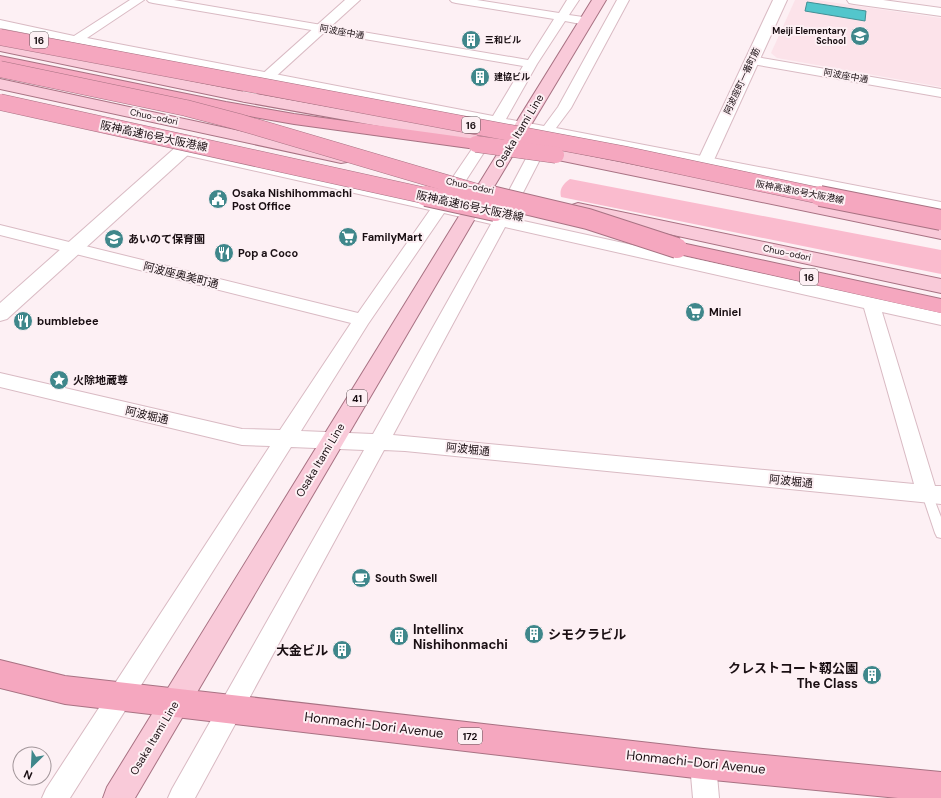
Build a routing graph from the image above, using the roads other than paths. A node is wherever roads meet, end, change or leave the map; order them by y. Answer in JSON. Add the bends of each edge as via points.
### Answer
{"nodes":[{"id":1,"x":138,"y":0,"type":"edge"},
{"id":2,"x":153,"y":0,"type":"edge"},
{"id":3,"x":353,"y":0,"type":"edge"},
{"id":4,"x":456,"y":0,"type":"edge"},
{"id":5,"x":573,"y":0,"type":"edge"},
{"id":6,"x":599,"y":0,"type":"edge"},
{"id":7,"x":623,"y":0,"type":"edge"},
{"id":8,"x":780,"y":0,"type":"edge"},
{"id":9,"x":854,"y":0,"type":"edge"},
{"id":10,"x":941,"y":12,"type":"edge"},
{"id":11,"x":563,"y":16,"type":"junction"},
{"id":12,"x":586,"y":21,"type":"junction"},
{"id":13,"x":0,"y":24,"type":"edge"},
{"id":14,"x":321,"y":28,"type":"junction"},
{"id":15,"x":0,"y":29,"type":"edge"},
{"id":16,"x":0,"y":37,"type":"edge"},
{"id":17,"x":77,"y":45,"type":"junction"},
{"id":18,"x":0,"y":47,"type":"edge"},
{"id":19,"x":0,"y":60,"type":"edge"},
{"id":20,"x":751,"y":60,"type":"junction"},
{"id":21,"x":531,"y":64,"type":"junction"},
{"id":22,"x":0,"y":70,"type":"edge"},
{"id":23,"x":268,"y":76,"type":"junction"},
{"id":24,"x":0,"y":84,"type":"edge"},
{"id":25,"x":941,"y":93,"type":"edge"},
{"id":26,"x":245,"y":97,"type":"junction"},
{"id":27,"x":0,"y":103,"type":"edge"},
{"id":28,"x":0,"y":108,"type":"edge"},
{"id":29,"x":498,"y":121,"type":"junction"},
{"id":30,"x":522,"y":125,"type":"junction"},
{"id":31,"x":548,"y":130,"type":"junction"},
{"id":32,"x":486,"y":140,"type":"junction"},
{"id":33,"x":511,"y":144,"type":"junction"},
{"id":34,"x":183,"y":150,"type":"junction"},
{"id":35,"x":537,"y":150,"type":"junction"},
{"id":36,"x":704,"y":162,"type":"junction"},
{"id":37,"x":456,"y":183,"type":"junction"},
{"id":38,"x":770,"y":186,"type":"junction"},
{"id":39,"x":483,"y":189,"type":"junction"},
{"id":40,"x":513,"y":195,"type":"junction"},
{"id":41,"x":941,"y":207,"type":"edge"},
{"id":42,"x":440,"y":208,"type":"junction"},
{"id":43,"x":468,"y":214,"type":"junction"},
{"id":44,"x":941,"y":220,"type":"edge"},
{"id":45,"x":500,"y":222,"type":"junction"},
{"id":46,"x":0,"y":230,"type":"edge"},
{"id":47,"x":941,"y":233,"type":"edge"},
{"id":48,"x":73,"y":248,"type":"junction"},
{"id":49,"x":677,"y":248,"type":"junction"},
{"id":50,"x":941,"y":286,"type":"edge"},
{"id":51,"x":871,"y":303,"type":"junction"},
{"id":52,"x":941,"y":306,"type":"edge"},
{"id":53,"x":0,"y":314,"type":"edge"},
{"id":54,"x":941,"y":319,"type":"edge"},
{"id":55,"x":362,"y":320,"type":"junction"},
{"id":56,"x":0,"y":380,"type":"edge"},
{"id":57,"x":286,"y":439,"type":"junction"},
{"id":58,"x":332,"y":440,"type":"junction"},
{"id":59,"x":379,"y":441,"type":"junction"},
{"id":60,"x":934,"y":495,"type":"edge"},
{"id":61,"x":941,"y":533,"type":"edge"},
{"id":62,"x":0,"y":674,"type":"edge"},
{"id":63,"x":121,"y":696,"type":"junction"},
{"id":64,"x":176,"y":702,"type":"junction"},
{"id":65,"x":232,"y":708,"type":"junction"},
{"id":66,"x":703,"y":764,"type":"junction"},
{"id":67,"x":941,"y":787,"type":"edge"},
{"id":68,"x":55,"y":798,"type":"edge"},
{"id":69,"x":118,"y":798,"type":"edge"},
{"id":70,"x":181,"y":798,"type":"edge"},
{"id":71,"x":706,"y":798,"type":"edge"}],
"edges":[{"from":1,"to":17,"type":"street"},
{"from":2,"to":14,"type":"street","name":"阿波座中通"},
{"from":3,"to":14,"type":"street"},
{"from":4,"to":11,"type":"street"},
{"from":5,"to":11,"type":"street"},
{"from":6,"to":12,"type":"main road","name":"Osaka Itami Line","number":"41"},
{"from":7,"to":31,"type":"street","via":[[564,108]]},
{"from":8,"to":20,"type":"street","name":"阿波座町一番町筋"},
{"from":9,"to":10,"type":"street"},
{"from":11,"to":12,"type":"street"},
{"from":11,"to":21,"type":"street"},
{"from":12,"to":30,"type":"main road","name":"Osaka Itami Line","number":"41"},
{"from":13,"to":17,"type":"street"},
{"from":14,"to":21,"type":"street","name":"阿波座中通"},
{"from":14,"to":23,"type":"street"},
{"from":15,"to":17,"type":"highway","number":"16","bridge":true},
{"from":16,"to":17,"type":"highway","name":"阪神高速16号大阪港線","number":"16","bridge":true},
{"from":17,"to":23,"type":"street"},
{"from":17,"to":38,"type":"highway","name":"阪神高速16号大阪港線","number":"16","bridge":true,"via":[[623,154]]},
{"from":18,"to":26,"type":"main road"},
{"from":19,"to":38,"type":"highway","bridge":true,"via":[[294,119]]},
{"from":20,"to":25,"type":"street","name":"阿波座中通"},
{"from":20,"to":36,"type":"street","name":"阿波座町一番町筋"},
{"from":21,"to":29,"type":"street"},
{"from":22,"to":49,"type":"highway","bridge":true,"via":[[239,122],[450,185],[588,219]]},
{"from":23,"to":26,"type":"street"},
{"from":23,"to":29,"type":"street"},
{"from":24,"to":37,"type":"main road","name":"Chuo-odori"},
{"from":26,"to":32,"type":"main road"},
{"from":27,"to":49,"type":"highway","name":"阪神高速16号大阪港線","number":"16","bridge":true,"via":[[584,232]]},
{"from":28,"to":34,"type":"street"},
{"from":29,"to":30,"type":"street"},
{"from":29,"to":32,"type":"street"},
{"from":30,"to":31,"type":"street"},
{"from":30,"to":33,"type":"main road","name":"Osaka Itami Line","number":"41"},
{"from":31,"to":35,"type":"street"},
{"from":31,"to":36,"type":"street"},
{"from":32,"to":33,"type":"main road"},
{"from":32,"to":37,"type":"street"},
{"from":33,"to":35,"type":"main road"},
{"from":33,"to":39,"type":"main road","name":"Osaka Itami Line","number":"41"},
{"from":34,"to":42,"type":"street"},
{"from":34,"to":48,"type":"street"},
{"from":35,"to":40,"type":"street"},
{"from":35,"to":47,"type":"main road"},
{"from":36,"to":41,"type":"street"},
{"from":37,"to":39,"type":"main road","name":"Chuo-odori"},
{"from":37,"to":42,"type":"street"},
{"from":38,"to":44,"type":"highway","name":"阪神高速16号大阪港線","number":"16","bridge":true},
{"from":39,"to":40,"type":"main road","name":"Chuo-odori"},
{"from":39,"to":43,"type":"main road","name":"Osaka Itami Line","number":"41"},
{"from":40,"to":45,"type":"street"},
{"from":40,"to":50,"type":"main road","name":"Chuo-odori"},
{"from":42,"to":43,"type":"street"},
{"from":42,"to":55,"type":"street"},
{"from":43,"to":45,"type":"street"},
{"from":43,"to":58,"type":"main road","name":"Osaka Itami Line","number":"41"},
{"from":45,"to":51,"type":"street"},
{"from":45,"to":59,"type":"street"},
{"from":46,"to":48,"type":"street","name":"阿波座奥美町通"},
{"from":48,"to":53,"type":"street"},
{"from":48,"to":55,"type":"street","name":"阿波座奥美町通"},
{"from":49,"to":52,"type":"highway","name":"阪神高速16号大阪港線","number":"16"},
{"from":51,"to":54,"type":"street"},
{"from":51,"to":60,"type":"street"},
{"from":55,"to":57,"type":"street"},
{"from":56,"to":57,"type":"street","name":"阿波堀通","via":[[242,437]]},
{"from":57,"to":58,"type":"street","name":"阿波堀通"},
{"from":57,"to":63,"type":"street"},
{"from":58,"to":59,"type":"street","name":"阿波堀通"},
{"from":58,"to":64,"type":"main road","name":"Osaka Itami Line","number":"41"},
{"from":59,"to":60,"type":"street","name":"阿波堀通"},
{"from":59,"to":65,"type":"street"},
{"from":60,"to":61,"type":"lane"},
{"from":62,"to":63,"type":"highway","name":"Honmachi-Dori Avenue","number":"172","via":[[65,690]]},
{"from":63,"to":64,"type":"highway","name":"Honmachi-Dori Avenue","number":"172"},
{"from":63,"to":68,"type":"street"},
{"from":64,"to":65,"type":"highway","name":"Honmachi-Dori Avenue","number":"172"},
{"from":64,"to":69,"type":"main road","name":"Osaka Itami Line","number":"41"},
{"from":65,"to":66,"type":"highway","name":"Honmachi-Dori Avenue","number":"172"},
{"from":65,"to":70,"type":"street"},
{"from":66,"to":67,"type":"highway","name":"Honmachi-Dori Avenue","number":"172"},
{"from":66,"to":71,"type":"street"}]}
